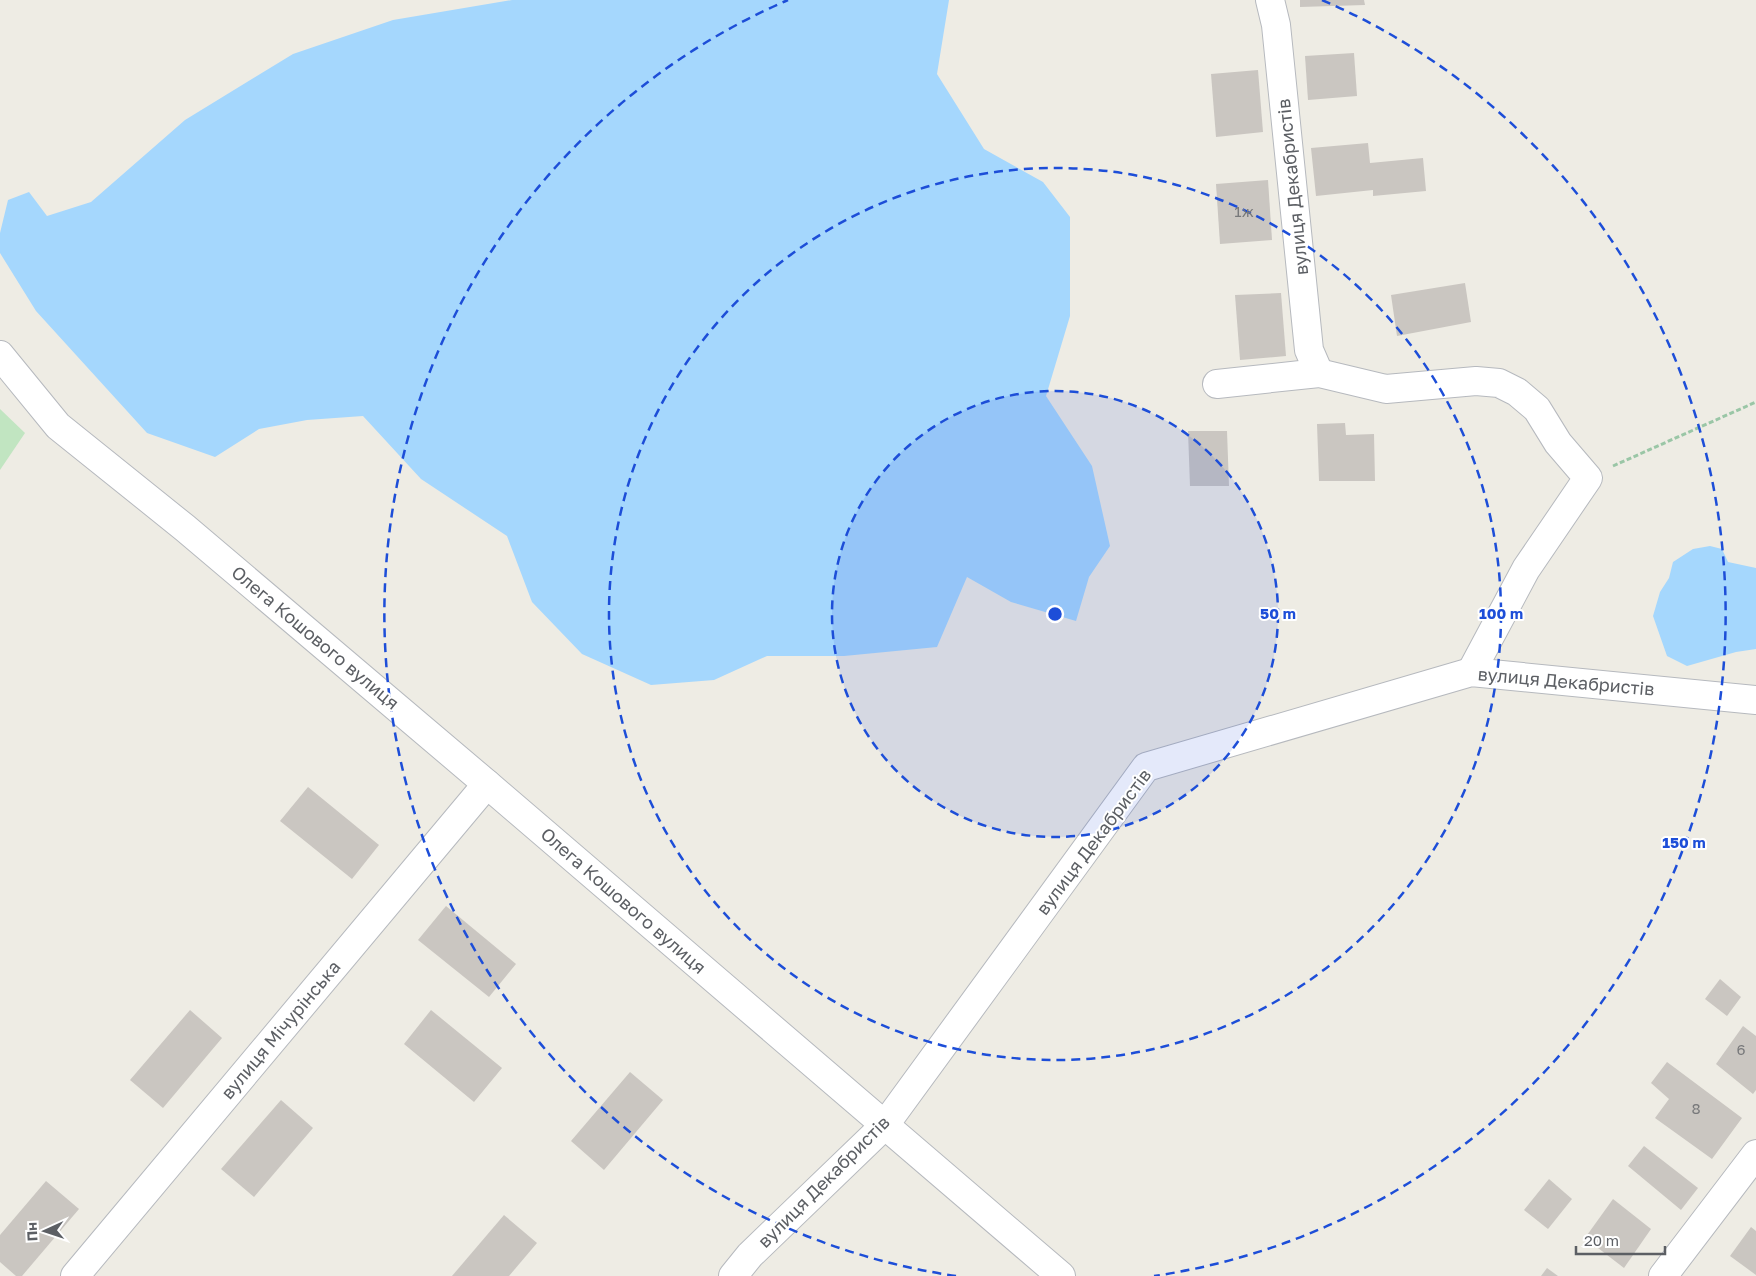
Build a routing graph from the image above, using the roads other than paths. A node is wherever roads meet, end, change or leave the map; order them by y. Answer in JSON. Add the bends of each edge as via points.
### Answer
{"nodes":[{"id":1,"x":1270,"y":0,"type":"edge"},
{"id":2,"x":0,"y":355,"type":"edge"},
{"id":3,"x":1319,"y":373,"type":"junction"},
{"id":4,"x":1217,"y":384,"type":"dead end"},
{"id":5,"x":1471,"y":672,"type":"junction"},
{"id":6,"x":1756,"y":700,"type":"edge"},
{"id":7,"x":486,"y":784,"type":"junction"},
{"id":8,"x":884,"y":1126,"type":"junction"},
{"id":9,"x":1756,"y":1154,"type":"edge"},
{"id":10,"x":75,"y":1276,"type":"edge"},
{"id":11,"x":733,"y":1276,"type":"edge"},
{"id":12,"x":1061,"y":1276,"type":"edge"},
{"id":13,"x":1663,"y":1276,"type":"edge"}],
"edges":[{"from":1,"to":3,"type":"street","name":"вулиця Декабристів","via":[[1276,25],[1309,350]]},
{"from":2,"to":7,"type":"street","name":"Олега Кошового вулиця","via":[[58,426],[185,528]]},
{"from":3,"to":4,"type":"street"},
{"from":3,"to":5,"type":"street","via":[[1386,389],[1476,381],[1499,383],[1517,392],[1537,409],[1558,443],[1588,478],[1526,569]]},
{"from":5,"to":6,"type":"street","name":"вулиця Декабристів"},
{"from":5,"to":8,"type":"street","name":"вулиця Декабристів","via":[[1146,767]]},
{"from":7,"to":8,"type":"street","name":"Олега Кошового вулиця"},
{"from":7,"to":10,"type":"street","name":"вулиця Мічурінська"},
{"from":8,"to":11,"type":"street","name":"вулиця Декабристів","via":[[750,1255]]},
{"from":8,"to":12,"type":"street","name":"Олега Кошового вулиця"},
{"from":9,"to":13,"type":"street"}]}
